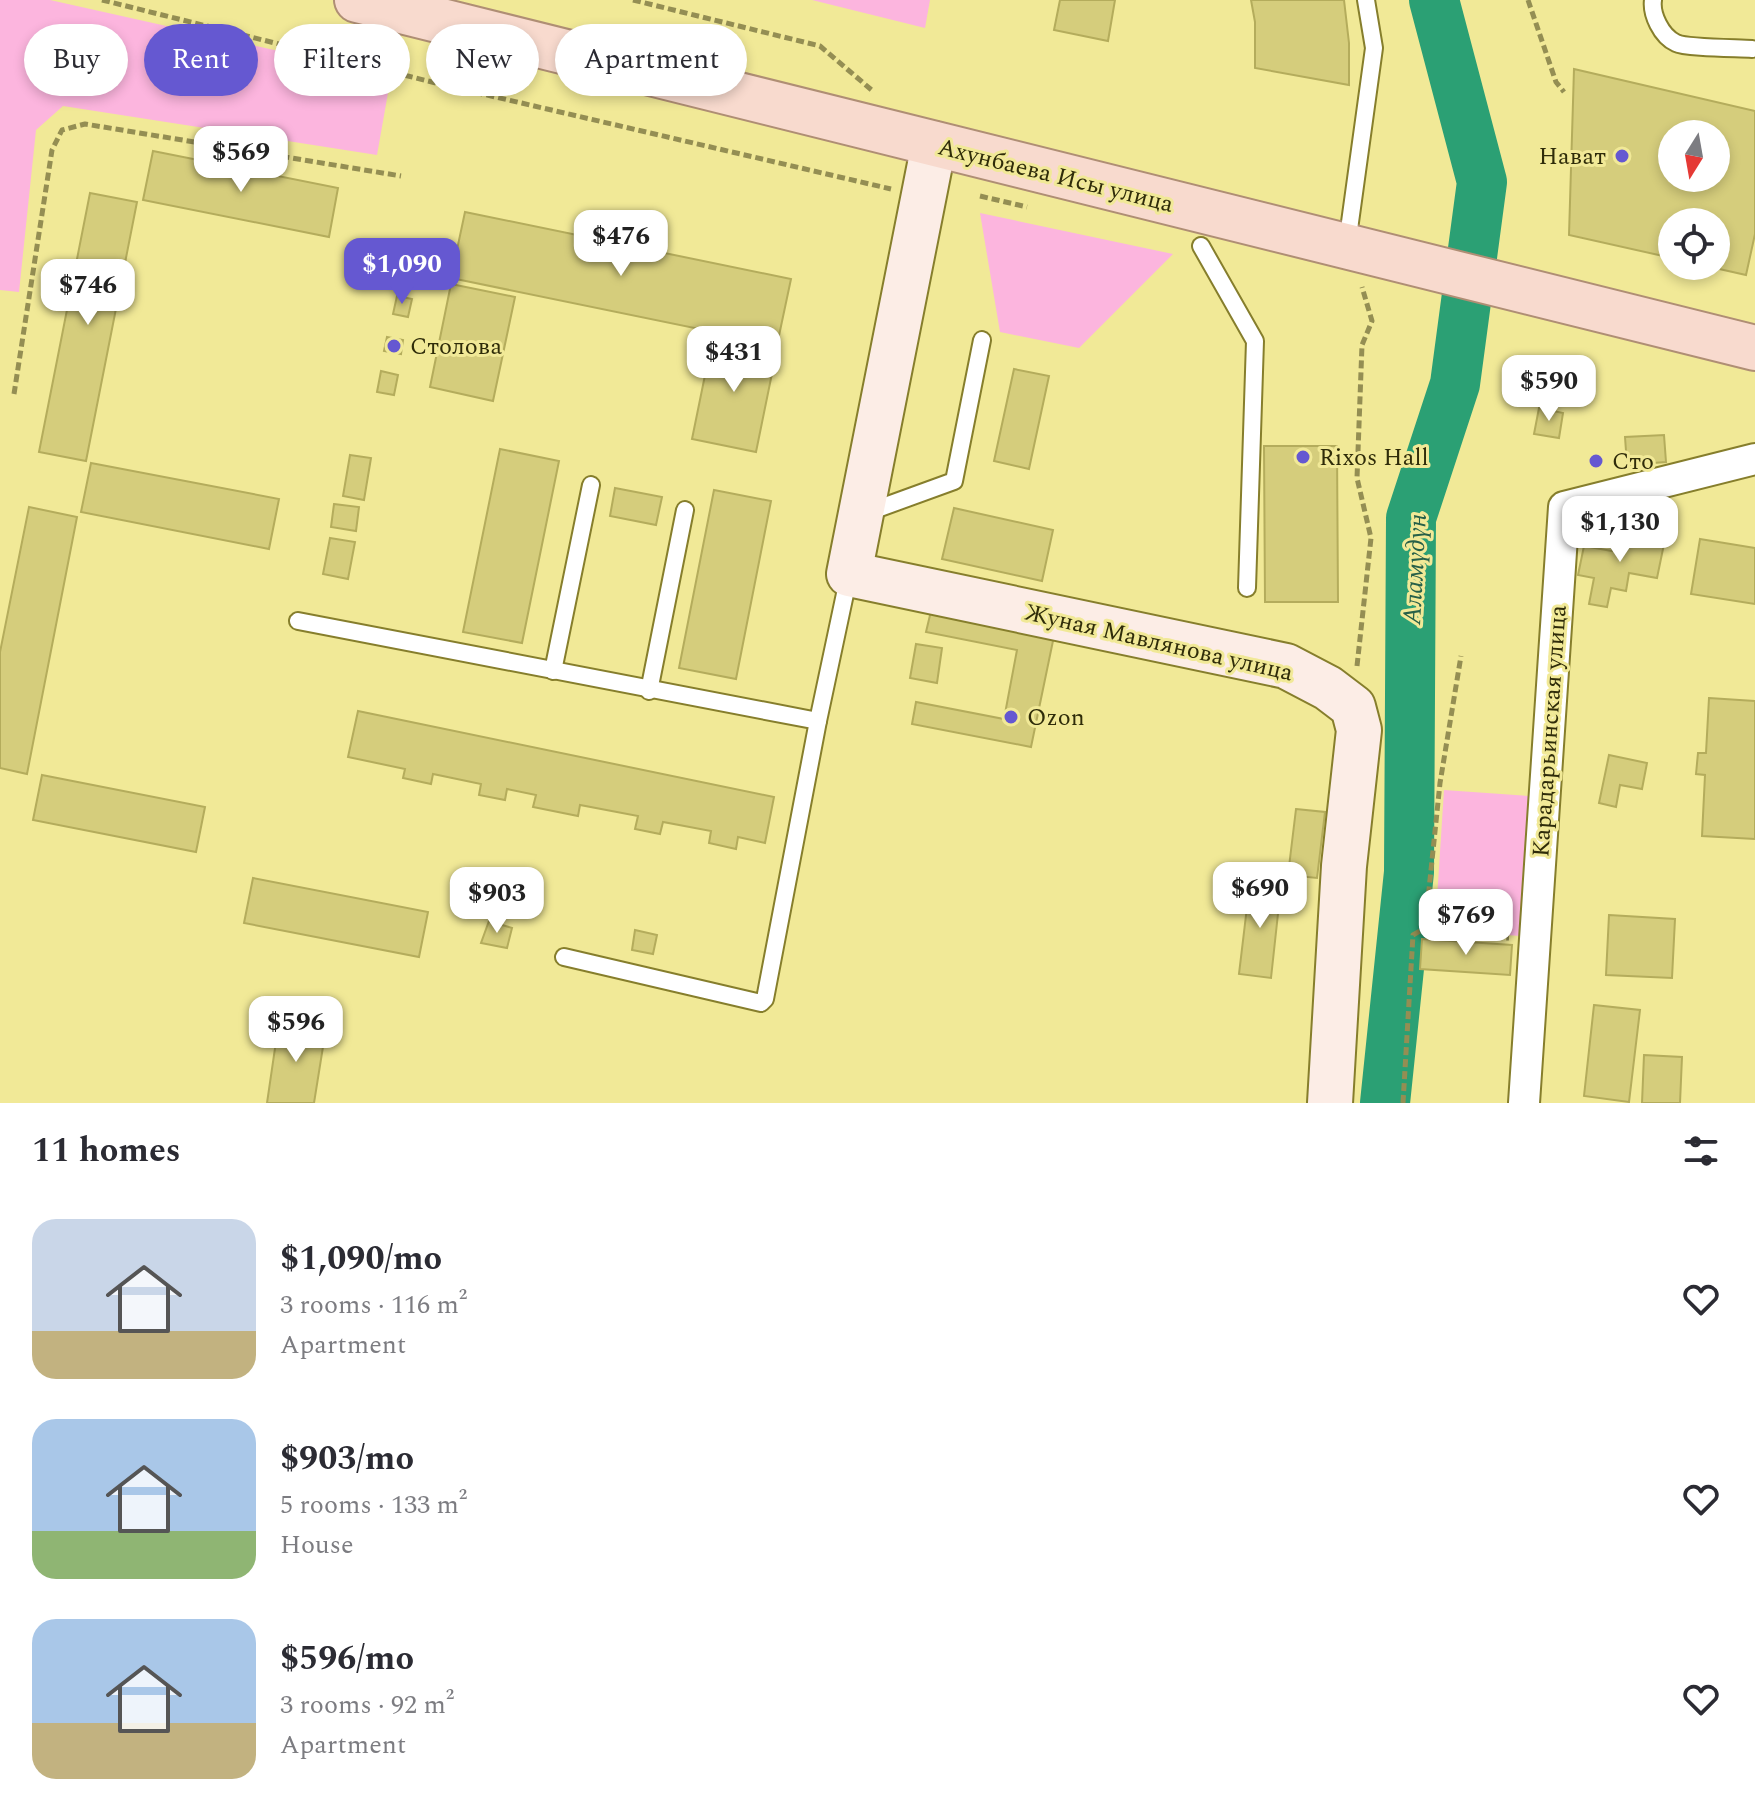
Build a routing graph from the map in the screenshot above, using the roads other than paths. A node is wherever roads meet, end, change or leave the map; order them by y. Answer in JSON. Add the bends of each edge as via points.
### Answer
{"nodes":[{"id":1,"x":357,"y":0,"type":"edge"},
{"id":2,"x":1366,"y":0,"type":"edge"},
{"id":3,"x":1653,"y":0,"type":"edge"},
{"id":4,"x":1752,"y":49,"type":"dead end"},
{"id":5,"x":934,"y":144,"type":"junction"},
{"id":6,"x":1201,"y":246,"type":"dead end"},
{"id":7,"x":1357,"y":260,"type":"junction"},
{"id":8,"x":982,"y":340,"type":"dead end"},
{"id":9,"x":1755,"y":348,"type":"edge"},
{"id":10,"x":1755,"y":459,"type":"edge"},
{"id":11,"x":591,"y":485,"type":"dead end"},
{"id":12,"x":685,"y":510,"type":"dead end"},
{"id":13,"x":860,"y":515,"type":"junction"},
{"id":14,"x":849,"y":574,"type":"junction"},
{"id":15,"x":1247,"y":588,"type":"dead end"},
{"id":16,"x":298,"y":621,"type":"dead end"},
{"id":17,"x":553,"y":671,"type":"junction"},
{"id":18,"x":649,"y":691,"type":"junction"},
{"id":19,"x":818,"y":721,"type":"junction"},
{"id":20,"x":564,"y":957,"type":"dead end"},
{"id":21,"x":1330,"y":1103,"type":"edge"},
{"id":22,"x":1524,"y":1103,"type":"edge"}],
"edges":[{"from":1,"to":5,"type":"main road","name":"Ахунбаева Исы улица"},
{"from":2,"to":7,"type":"lane","via":[[1374,48]]},
{"from":3,"to":4,"type":"lane","via":[[1652,11],[1676,43]]},
{"from":5,"to":7,"type":"main road","name":"Ахунбаева Исы улица"},
{"from":5,"to":13,"type":"street"},
{"from":6,"to":15,"type":"lane","via":[[1255,341]]},
{"from":7,"to":9,"type":"main road","name":"Ахунбаева Исы улица","via":[[1565,300]]},
{"from":8,"to":13,"type":"lane","via":[[954,481]]},
{"from":10,"to":22,"type":"street","name":"Карадарьинская улица","via":[[1564,507]]},
{"from":11,"to":17,"type":"lane"},
{"from":12,"to":18,"type":"lane"},
{"from":13,"to":14,"type":"street"},
{"from":14,"to":19,"type":"lane"},
{"from":14,"to":21,"type":"street","name":"Жуная Мавлянова улица","via":[[1286,666],[1353,707],[1359,730],[1344,866]]},
{"from":16,"to":17,"type":"lane"},
{"from":17,"to":18,"type":"lane"},
{"from":18,"to":19,"type":"lane"},
{"from":19,"to":20,"type":"lane","via":[[761,1003]]}]}
